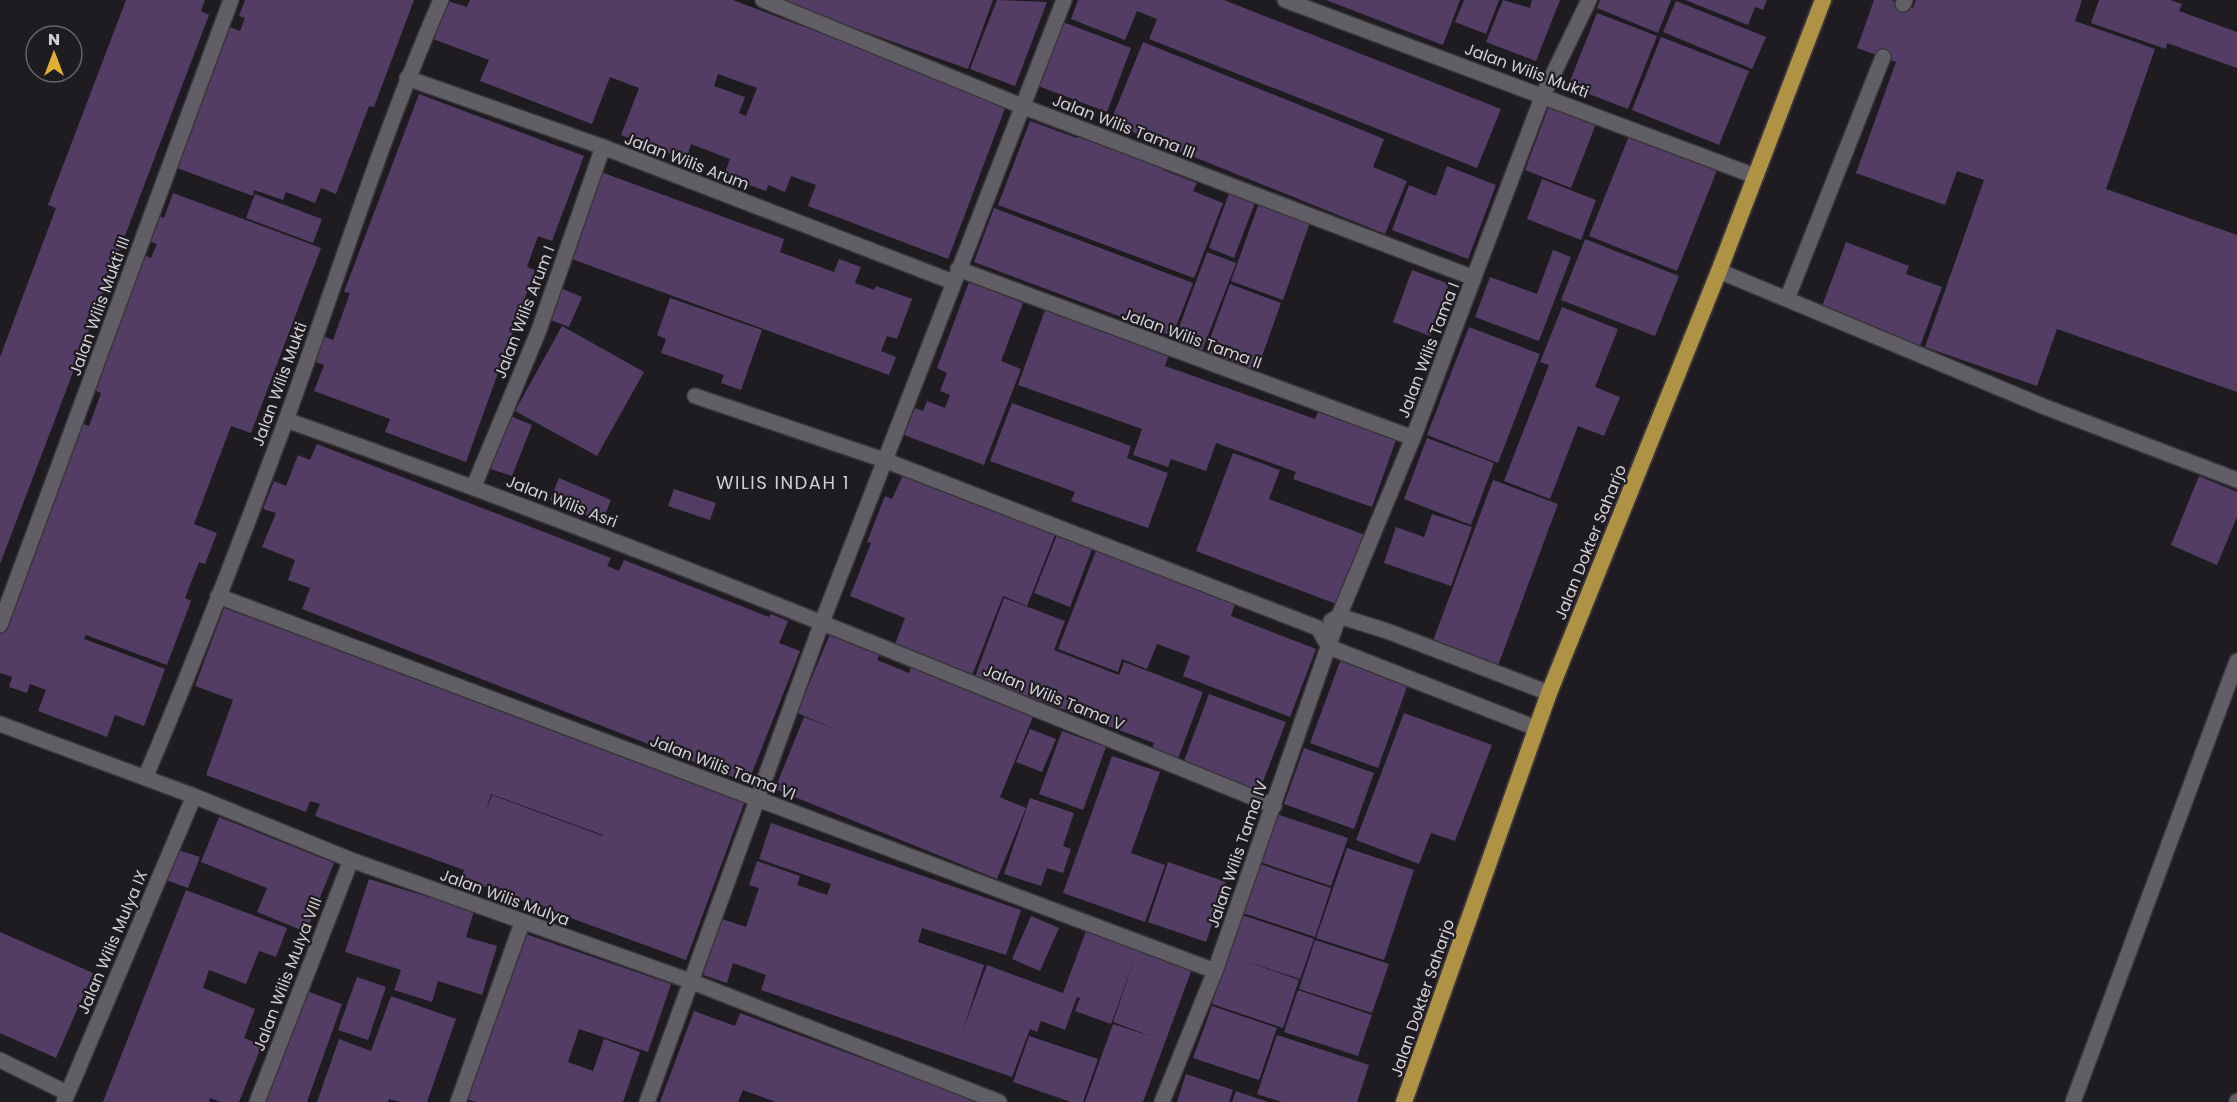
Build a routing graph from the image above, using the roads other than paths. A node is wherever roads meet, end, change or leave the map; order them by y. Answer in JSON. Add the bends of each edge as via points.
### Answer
{"nodes":[{"id":1,"x":231,"y":0,"type":"edge"},
{"id":2,"x":441,"y":0,"type":"edge"},
{"id":3,"x":763,"y":0,"type":"edge"},
{"id":4,"x":1064,"y":0,"type":"edge"},
{"id":5,"x":1285,"y":0,"type":"edge"},
{"id":6,"x":1589,"y":0,"type":"edge"},
{"id":7,"x":1823,"y":0,"type":"edge"},
{"id":8,"x":1882,"y":57,"type":"dead end"},
{"id":9,"x":407,"y":78,"type":"junction"},
{"id":10,"x":1544,"y":95,"type":"junction"},
{"id":11,"x":1024,"y":107,"type":"junction"},
{"id":12,"x":603,"y":147,"type":"junction"},
{"id":13,"x":1755,"y":176,"type":"junction"},
{"id":14,"x":1719,"y":271,"type":"junction"},
{"id":15,"x":956,"y":276,"type":"junction"},
{"id":16,"x":1474,"y":278,"type":"junction"},
{"id":17,"x":1787,"y":299,"type":"junction"},
{"id":18,"x":695,"y":396,"type":"dead end"},
{"id":19,"x":286,"y":420,"type":"junction"},
{"id":20,"x":1413,"y":438,"type":"junction"},
{"id":21,"x":884,"y":460,"type":"junction"},
{"id":22,"x":2237,"y":480,"type":"edge"},
{"id":23,"x":474,"y":486,"type":"junction"},
{"id":24,"x":218,"y":596,"type":"junction"},
{"id":25,"x":1339,"y":616,"type":"junction"},
{"id":26,"x":822,"y":622,"type":"junction"},
{"id":27,"x":0,"y":625,"type":"edge"},
{"id":28,"x":1318,"y":628,"type":"junction"},
{"id":29,"x":1329,"y":647,"type":"junction"},
{"id":30,"x":2237,"y":661,"type":"edge"},
{"id":31,"x":1549,"y":693,"type":"junction"},
{"id":32,"x":0,"y":724,"type":"edge"},
{"id":33,"x":1536,"y":728,"type":"junction"},
{"id":34,"x":145,"y":778,"type":"junction"},
{"id":35,"x":194,"y":796,"type":"junction"},
{"id":36,"x":757,"y":800,"type":"junction"},
{"id":37,"x":1274,"y":806,"type":"junction"},
{"id":38,"x":351,"y":860,"type":"junction"},
{"id":39,"x":522,"y":923,"type":"junction"},
{"id":40,"x":1215,"y":970,"type":"junction"},
{"id":41,"x":690,"y":981,"type":"junction"},
{"id":42,"x":0,"y":1060,"type":"edge"},
{"id":43,"x":66,"y":1097,"type":"edge"},
{"id":44,"x":257,"y":1102,"type":"edge"},
{"id":45,"x":458,"y":1102,"type":"edge"},
{"id":46,"x":647,"y":1102,"type":"edge"},
{"id":47,"x":999,"y":1102,"type":"edge"},
{"id":48,"x":1161,"y":1102,"type":"edge"},
{"id":49,"x":1404,"y":1102,"type":"edge"},
{"id":50,"x":2073,"y":1102,"type":"edge"}],
"edges":[{"from":1,"to":27,"type":"street","name":"Jalan Wilis Mukti III"},
{"from":2,"to":9,"type":"street","name":"Jalan Wilis Mukti"},
{"from":3,"to":11,"type":"street","name":"Jalan Wilis Tama III"},
{"from":4,"to":11,"type":"street"},
{"from":5,"to":10,"type":"street","name":"Jalan Wilis Mukti"},
{"from":6,"to":10,"type":"street","name":"Jalan Wilis Tama I"},
{"from":7,"to":13,"type":"highway","name":"Jalan Dokter Saharjo"},
{"from":8,"to":17,"type":"street"},
{"from":9,"to":12,"type":"street","name":"Jalan Wilis Arum"},
{"from":9,"to":19,"type":"street","name":"Jalan Wilis Mukti"},
{"from":10,"to":13,"type":"street","name":"Jalan Wilis Mukti"},
{"from":10,"to":16,"type":"street","name":"Jalan Wilis Tama I"},
{"from":11,"to":15,"type":"street"},
{"from":11,"to":16,"type":"street","name":"Jalan Wilis Tama III"},
{"from":12,"to":15,"type":"street","name":"Jalan Wilis Arum"},
{"from":12,"to":23,"type":"street","name":"Jalan Wilis Arum I","via":[[539,330]]},
{"from":13,"to":14,"type":"highway","name":"Jalan Dokter Saharjo"},
{"from":14,"to":17,"type":"street"},
{"from":14,"to":31,"type":"highway","name":"Jalan Dokter Saharjo"},
{"from":15,"to":20,"type":"street","name":"Jalan Wilis Tama II"},
{"from":15,"to":21,"type":"street"},
{"from":16,"to":20,"type":"street","name":"Jalan Wilis Tama I"},
{"from":17,"to":22,"type":"street","via":[[2044,407]]},
{"from":18,"to":21,"type":"street"},
{"from":19,"to":23,"type":"street","name":"Jalan Wilis Asri"},
{"from":19,"to":24,"type":"street","name":"Jalan Wilis Mukti"},
{"from":20,"to":25,"type":"street","name":"Jalan Wilis Tama I"},
{"from":21,"to":26,"type":"street"},
{"from":21,"to":28,"type":"street"},
{"from":23,"to":26,"type":"street","name":"Jalan Wilis Asri"},
{"from":24,"to":34,"type":"street","name":"Jalan Wilis Mukti","via":[[188,679]]},
{"from":24,"to":36,"type":"street","name":"Jalan Wilis Tama VI"},
{"from":25,"to":28,"type":"street"},
{"from":25,"to":29,"type":"street","name":"Jalan Wilis Tama IV"},
{"from":25,"to":31,"type":"street","via":[[1388,630]]},
{"from":26,"to":36,"type":"street"},
{"from":26,"to":37,"type":"street","name":"Jalan Wilis Tama V"},
{"from":28,"to":29,"type":"street"},
{"from":29,"to":33,"type":"street"},
{"from":29,"to":37,"type":"street","name":"Jalan Wilis Tama IV"},
{"from":30,"to":50,"type":"street"},
{"from":31,"to":33,"type":"highway","name":"Jalan Dokter Saharjo"},
{"from":32,"to":34,"type":"street","name":"Jalan Wilis Mulya"},
{"from":33,"to":49,"type":"highway","name":"Jalan Dokter Saharjo"},
{"from":34,"to":35,"type":"street","name":"Jalan Wilis Mulya"},
{"from":35,"to":38,"type":"street","name":"Jalan Wilis Mulya"},
{"from":35,"to":43,"type":"street","name":"Jalan Wilis Mulya IX"},
{"from":36,"to":40,"type":"street","name":"Jalan Wilis Tama VI"},
{"from":36,"to":41,"type":"street"},
{"from":37,"to":40,"type":"street","name":"Jalan Wilis Tama IV"},
{"from":38,"to":39,"type":"street","name":"Jalan Wilis Mulya"},
{"from":38,"to":44,"type":"street","name":"Jalan Wilis Mulya VIII"},
{"from":39,"to":41,"type":"street","name":"Jalan Wilis Mulya"},
{"from":39,"to":45,"type":"street"},
{"from":40,"to":48,"type":"street","name":"Jalan Wilis Tama IV"},
{"from":41,"to":46,"type":"street"},
{"from":41,"to":47,"type":"street","name":"Jalan Wilis Mulya"},
{"from":42,"to":43,"type":"street"}]}
